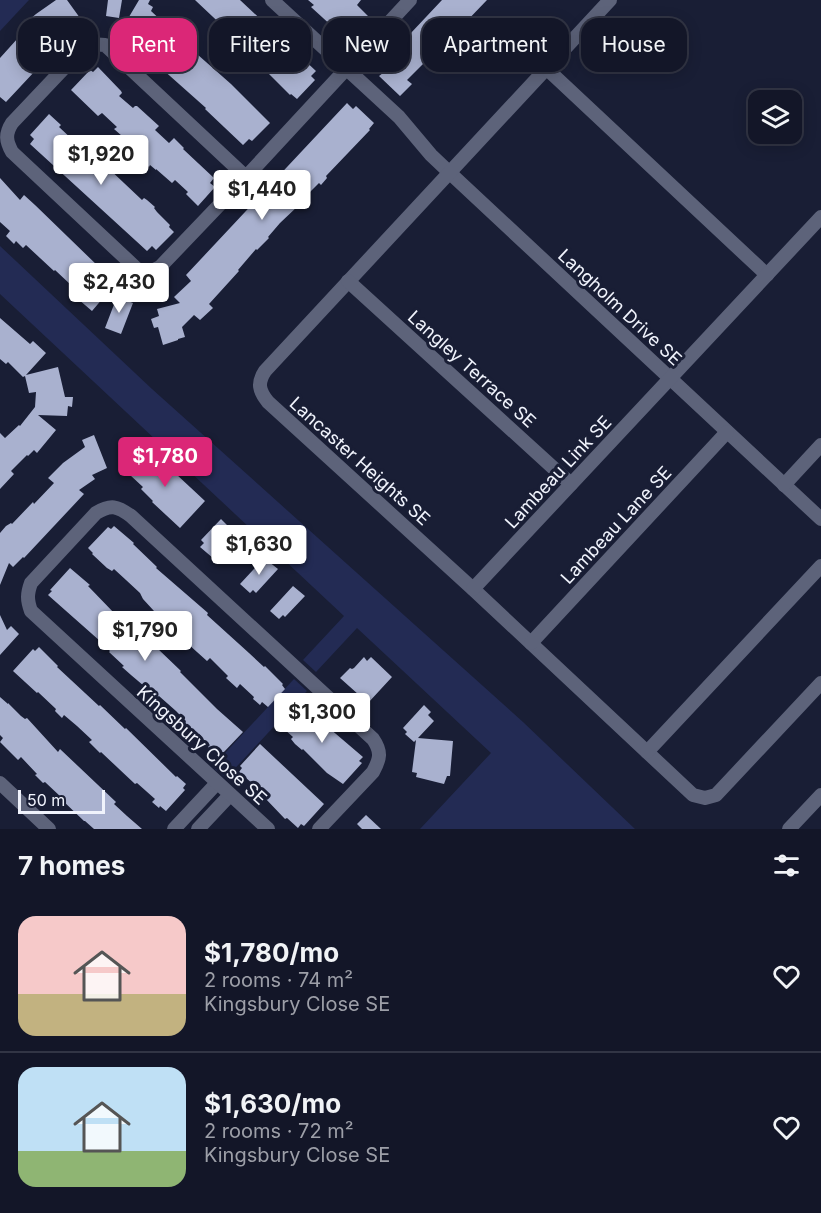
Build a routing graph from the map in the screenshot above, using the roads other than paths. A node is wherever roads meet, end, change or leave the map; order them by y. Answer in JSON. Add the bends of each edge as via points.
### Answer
{"nodes":[{"id":1,"x":272,"y":0,"type":"edge"},
{"id":2,"x":410,"y":0,"type":"edge"},
{"id":3,"x":610,"y":0,"type":"edge"},
{"id":4,"x":393,"y":18,"type":"edge"},
{"id":5,"x":569,"y":45,"type":"edge"},
{"id":6,"x":323,"y":48,"type":"edge"},
{"id":7,"x":343,"y":72,"type":"edge"},
{"id":8,"x":349,"y":72,"type":"edge"},
{"id":9,"x":544,"y":72,"type":"edge"},
{"id":10,"x":550,"y":72,"type":"edge"},
{"id":11,"x":450,"y":173,"type":"junction"},
{"id":12,"x":246,"y":177,"type":"junction"},
{"id":13,"x":821,"y":217,"type":"edge"},
{"id":14,"x":767,"y":274,"type":"junction"},
{"id":15,"x":348,"y":281,"type":"junction"},
{"id":16,"x":670,"y":379,"type":"junction"},
{"id":17,"x":727,"y":432,"type":"junction"},
{"id":18,"x":821,"y":445,"type":"edge"},
{"id":19,"x":571,"y":484,"type":"junction"},
{"id":20,"x":784,"y":485,"type":"junction"},
{"id":21,"x":821,"y":519,"type":"edge"},
{"id":22,"x":821,"y":566,"type":"edge"},
{"id":23,"x":473,"y":590,"type":"junction"},
{"id":24,"x":531,"y":643,"type":"junction"},
{"id":25,"x":821,"y":683,"type":"edge"},
{"id":26,"x":647,"y":752,"type":"junction"},
{"id":27,"x":0,"y":783,"type":"edge"},
{"id":28,"x":217,"y":783,"type":"junction"},
{"id":29,"x":230,"y":795,"type":"junction"},
{"id":30,"x":821,"y":795,"type":"edge"},
{"id":31,"x":49,"y":829,"type":"edge"},
{"id":32,"x":174,"y":829,"type":"edge"},
{"id":33,"x":198,"y":829,"type":"edge"},
{"id":34,"x":268,"y":829,"type":"edge"},
{"id":35,"x":319,"y":829,"type":"edge"},
{"id":36,"x":789,"y":829,"type":"edge"}],
"edges":[{"from":1,"to":6,"type":"street","name":"Langholm Drive SE"},
{"from":2,"to":4,"type":"street"},
{"from":3,"to":5,"type":"street","name":"Lancaster Heights SE"},
{"from":7,"to":12,"type":"street"},
{"from":8,"to":11,"type":"street","name":"Langholm Drive SE","via":[[399,117]]},
{"from":9,"to":11,"type":"street","name":"Lancaster Heights SE"},
{"from":10,"to":14,"type":"street"},
{"from":11,"to":15,"type":"street","name":"Lancaster Heights SE"},
{"from":11,"to":16,"type":"street","name":"Langholm Drive SE"},
{"from":12,"to":12,"type":"street","via":[[160,267],[144,272],[136,269],[12,152],[7,130],[83,48],[90,44],[105,45]]},
{"from":13,"to":14,"type":"street","name":"Lambeau Link SE"},
{"from":14,"to":16,"type":"street","name":"Lambeau Link SE"},
{"from":15,"to":19,"type":"street","name":"Langley Terrace SE"},
{"from":15,"to":23,"type":"street","name":"Lancaster Heights SE","via":[[266,371],[260,388],[268,402]]},
{"from":16,"to":17,"type":"street","name":"Langholm Drive SE"},
{"from":16,"to":19,"type":"street","name":"Lambeau Link SE"},
{"from":17,"to":20,"type":"street","name":"Langholm Drive SE"},
{"from":17,"to":24,"type":"street","name":"Lambeau Lane SE"},
{"from":18,"to":20,"type":"street"},
{"from":19,"to":23,"type":"street","name":"Lambeau Link SE"},
{"from":20,"to":21,"type":"street","name":"Langholm Drive SE"},
{"from":22,"to":26,"type":"street"},
{"from":23,"to":24,"type":"street","name":"Lancaster Heights SE"},
{"from":24,"to":26,"type":"street","name":"Lancaster Heights SE"},
{"from":25,"to":26,"type":"street","name":"Lancaster Heights SE","via":[[722,790],[711,797],[693,795]]},
{"from":27,"to":31,"type":"street"},
{"from":28,"to":29,"type":"street","name":"Kingsbury Close SE"},
{"from":28,"to":32,"type":"street"},
{"from":28,"to":35,"type":"street","name":"Kingsbury Close SE","via":[[31,611],[27,601],[31,583],[103,508],[114,506],[131,516],[378,746],[379,762],[373,772]]},
{"from":29,"to":33,"type":"street"},
{"from":29,"to":34,"type":"street","name":"Kingsbury Close SE"},
{"from":30,"to":36,"type":"street"}]}
